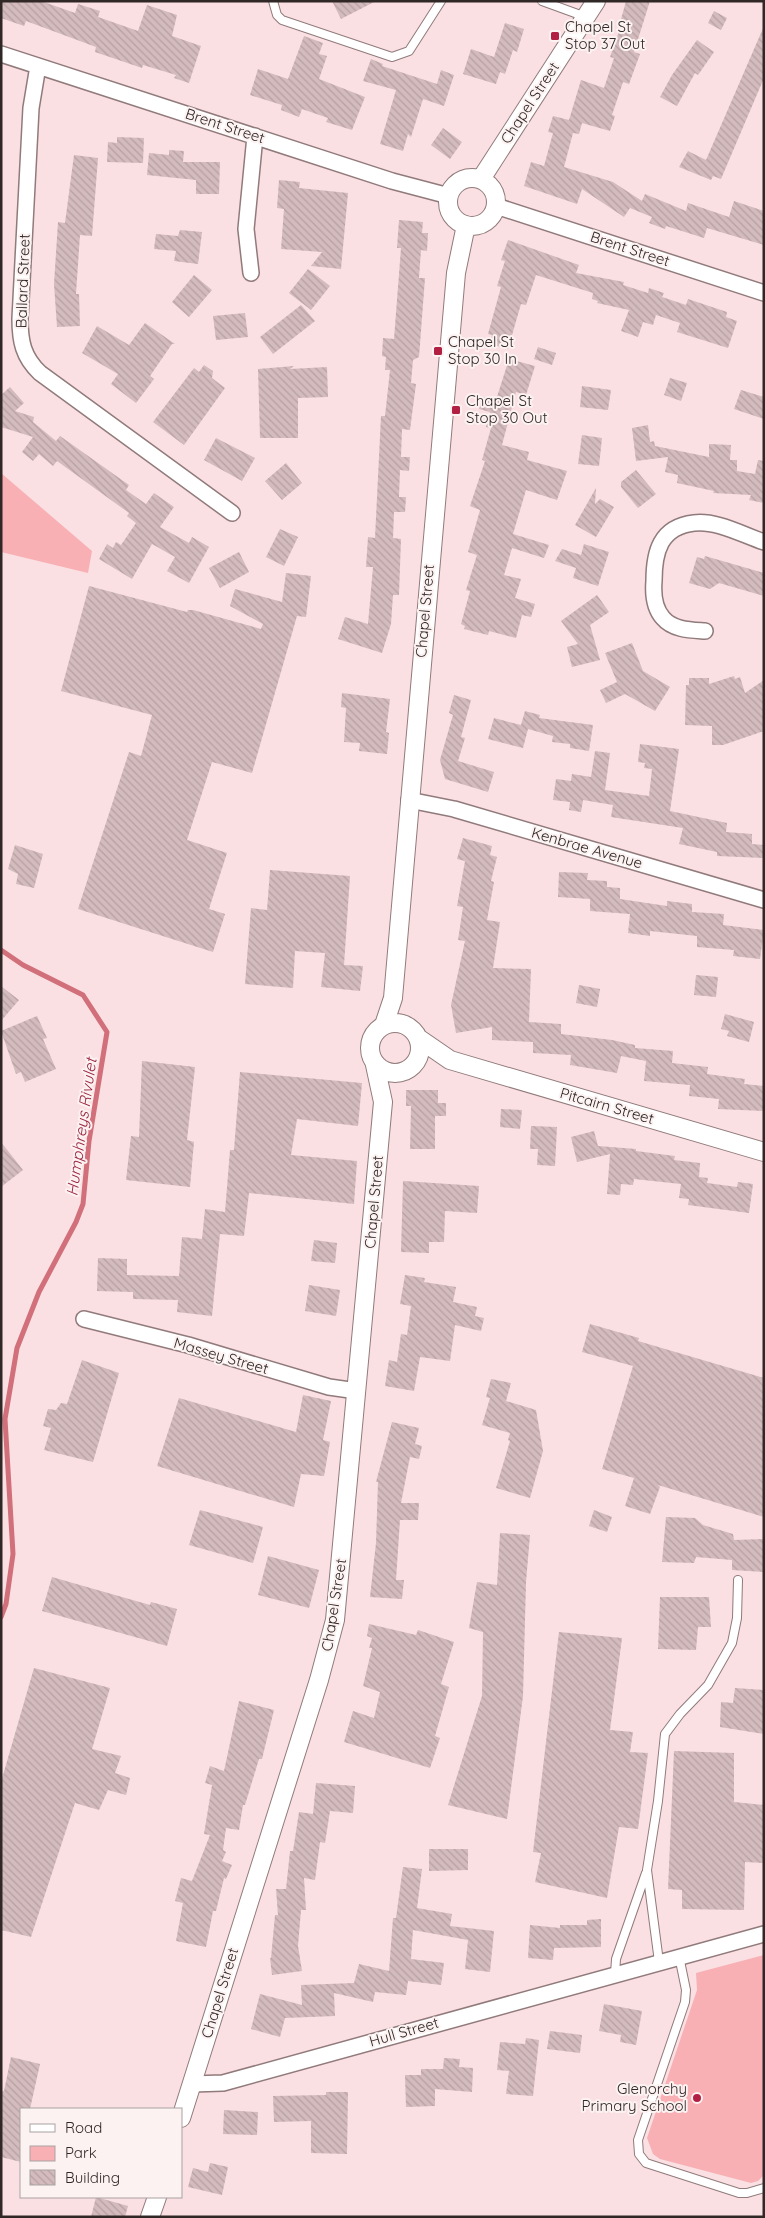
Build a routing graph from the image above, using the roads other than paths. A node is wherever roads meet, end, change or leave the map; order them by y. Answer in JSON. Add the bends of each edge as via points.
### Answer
{"nodes":[{"id":1,"x":273,"y":1,"type":"edge"},
{"id":2,"x":440,"y":1,"type":"edge"},
{"id":3,"x":542,"y":1,"type":"edge"},
{"id":4,"x":596,"y":1,"type":"edge"},
{"id":5,"x":586,"y":17,"type":"junction"},
{"id":6,"x":1,"y":54,"type":"edge"},
{"id":7,"x":38,"y":66,"type":"junction"},
{"id":8,"x":255,"y":136,"type":"junction"},
{"id":9,"x":481,"y":179,"type":"junction"},
{"id":10,"x":449,"y":196,"type":"junction"},
{"id":11,"x":496,"y":206,"type":"junction"},
{"id":12,"x":466,"y":225,"type":"junction"},
{"id":13,"x":251,"y":273,"type":"dead end"},
{"id":14,"x":764,"y":293,"type":"edge"},
{"id":15,"x":232,"y":513,"type":"dead end"},
{"id":16,"x":764,"y":542,"type":"edge"},
{"id":17,"x":705,"y":631,"type":"dead end"},
{"id":18,"x":409,"y":800,"type":"junction"},
{"id":19,"x":764,"y":900,"type":"edge"},
{"id":20,"x":393,"y":998,"type":"junction"},
{"id":21,"x":384,"y":1025,"type":"junction"},
{"id":22,"x":412,"y":1032,"type":"junction"},
{"id":23,"x":450,"y":1060,"type":"junction"},
{"id":24,"x":375,"y":1065,"type":"junction"},
{"id":25,"x":408,"y":1069,"type":"junction"},
{"id":26,"x":383,"y":1102,"type":"junction"},
{"id":27,"x":764,"y":1152,"type":"edge"},
{"id":28,"x":84,"y":1319,"type":"dead end"},
{"id":29,"x":357,"y":1391,"type":"junction"},
{"id":30,"x":738,"y":1580,"type":"dead end"},
{"id":31,"x":647,"y":1870,"type":"junction"},
{"id":32,"x":764,"y":1934,"type":"edge"},
{"id":33,"x":679,"y":1956,"type":"junction"},
{"id":34,"x":659,"y":1962,"type":"junction"},
{"id":35,"x":615,"y":1974,"type":"junction"},
{"id":36,"x":192,"y":2084,"type":"junction"},
{"id":37,"x":182,"y":2115,"type":"edge"},
{"id":38,"x":764,"y":2188,"type":"edge"},
{"id":39,"x":157,"y":2198,"type":"edge"},
{"id":40,"x":150,"y":2217,"type":"edge"}],
"edges":[{"from":1,"to":2,"type":"lane","via":[[282,20],[392,57],[409,51]]},
{"from":3,"to":5,"type":"lane"},
{"from":4,"to":5,"type":"street","name":"Chapel Street"},
{"from":5,"to":9,"type":"street","name":"Chapel Street"},
{"from":6,"to":7,"type":"street","name":"Brent Street"},
{"from":7,"to":8,"type":"street","name":"Brent Street"},
{"from":7,"to":15,"type":"street","name":"Ballard Street","via":[[31,108],[20,319],[26,356],[40,372]]},
{"from":8,"to":10,"type":"street","name":"Brent Street","via":[[392,181]]},
{"from":8,"to":13,"type":"street","via":[[246,229]]},
{"from":9,"to":10,"type":"street","via":[[473,177],[458,182]]},
{"from":9,"to":11,"type":"street","via":[[492,187]]},
{"from":10,"to":12,"type":"street","via":[[448,203],[454,217]]},
{"from":11,"to":12,"type":"street","via":[[488,220]]},
{"from":11,"to":14,"type":"street","name":"Brent Street"},
{"from":12,"to":18,"type":"street","name":"Chapel Street","via":[[456,273]]},
{"from":16,"to":17,"type":"street","via":[[707,523],[681,526],[662,540],[654,563],[658,611],[677,627]]},
{"from":18,"to":19,"type":"street","name":"Kenbrae Avenue","via":[[454,809]]},
{"from":18,"to":20,"type":"street","name":"Chapel Street"},
{"from":20,"to":21,"type":"street","name":"Chapel Street"},
{"from":20,"to":22,"type":"street"},
{"from":21,"to":22,"type":"street","via":[[400,1024]]},
{"from":21,"to":24,"type":"street","via":[[370,1042]]},
{"from":22,"to":23,"type":"street","name":"Pitcairn Street"},
{"from":22,"to":25,"type":"street","via":[[419,1053]]},
{"from":23,"to":25,"type":"street","name":"Pitcairn Street"},
{"from":23,"to":27,"type":"street","name":"Pitcairn Street"},
{"from":24,"to":25,"type":"street","via":[[389,1073]]},
{"from":24,"to":26,"type":"street","name":"Chapel Street"},
{"from":25,"to":26,"type":"street","name":"Chapel Street"},
{"from":26,"to":29,"type":"street","name":"Chapel Street"},
{"from":28,"to":29,"type":"street","name":"Massey Street","via":[[188,1345],[330,1387]]},
{"from":29,"to":36,"type":"street","name":"Chapel Street","via":[[339,1590],[328,1649]]},
{"from":30,"to":31,"type":"lane","via":[[737,1618],[732,1643],[708,1685],[665,1734]]},
{"from":31,"to":34,"type":"lane"},
{"from":31,"to":35,"type":"lane","via":[[616,1959]]},
{"from":32,"to":33,"type":"street","name":"Hull Street"},
{"from":33,"to":34,"type":"street","name":"Hull Street"},
{"from":33,"to":38,"type":"lane","via":[[686,1990],[685,2002],[638,2140],[639,2154],[646,2164],[739,2193]]},
{"from":34,"to":35,"type":"street","name":"Hull Street"},
{"from":35,"to":36,"type":"street","name":"Hull Street","via":[[222,2083]]},
{"from":36,"to":37,"type":"street","name":"Chapel Street"},
{"from":39,"to":40,"type":"street"}]}
